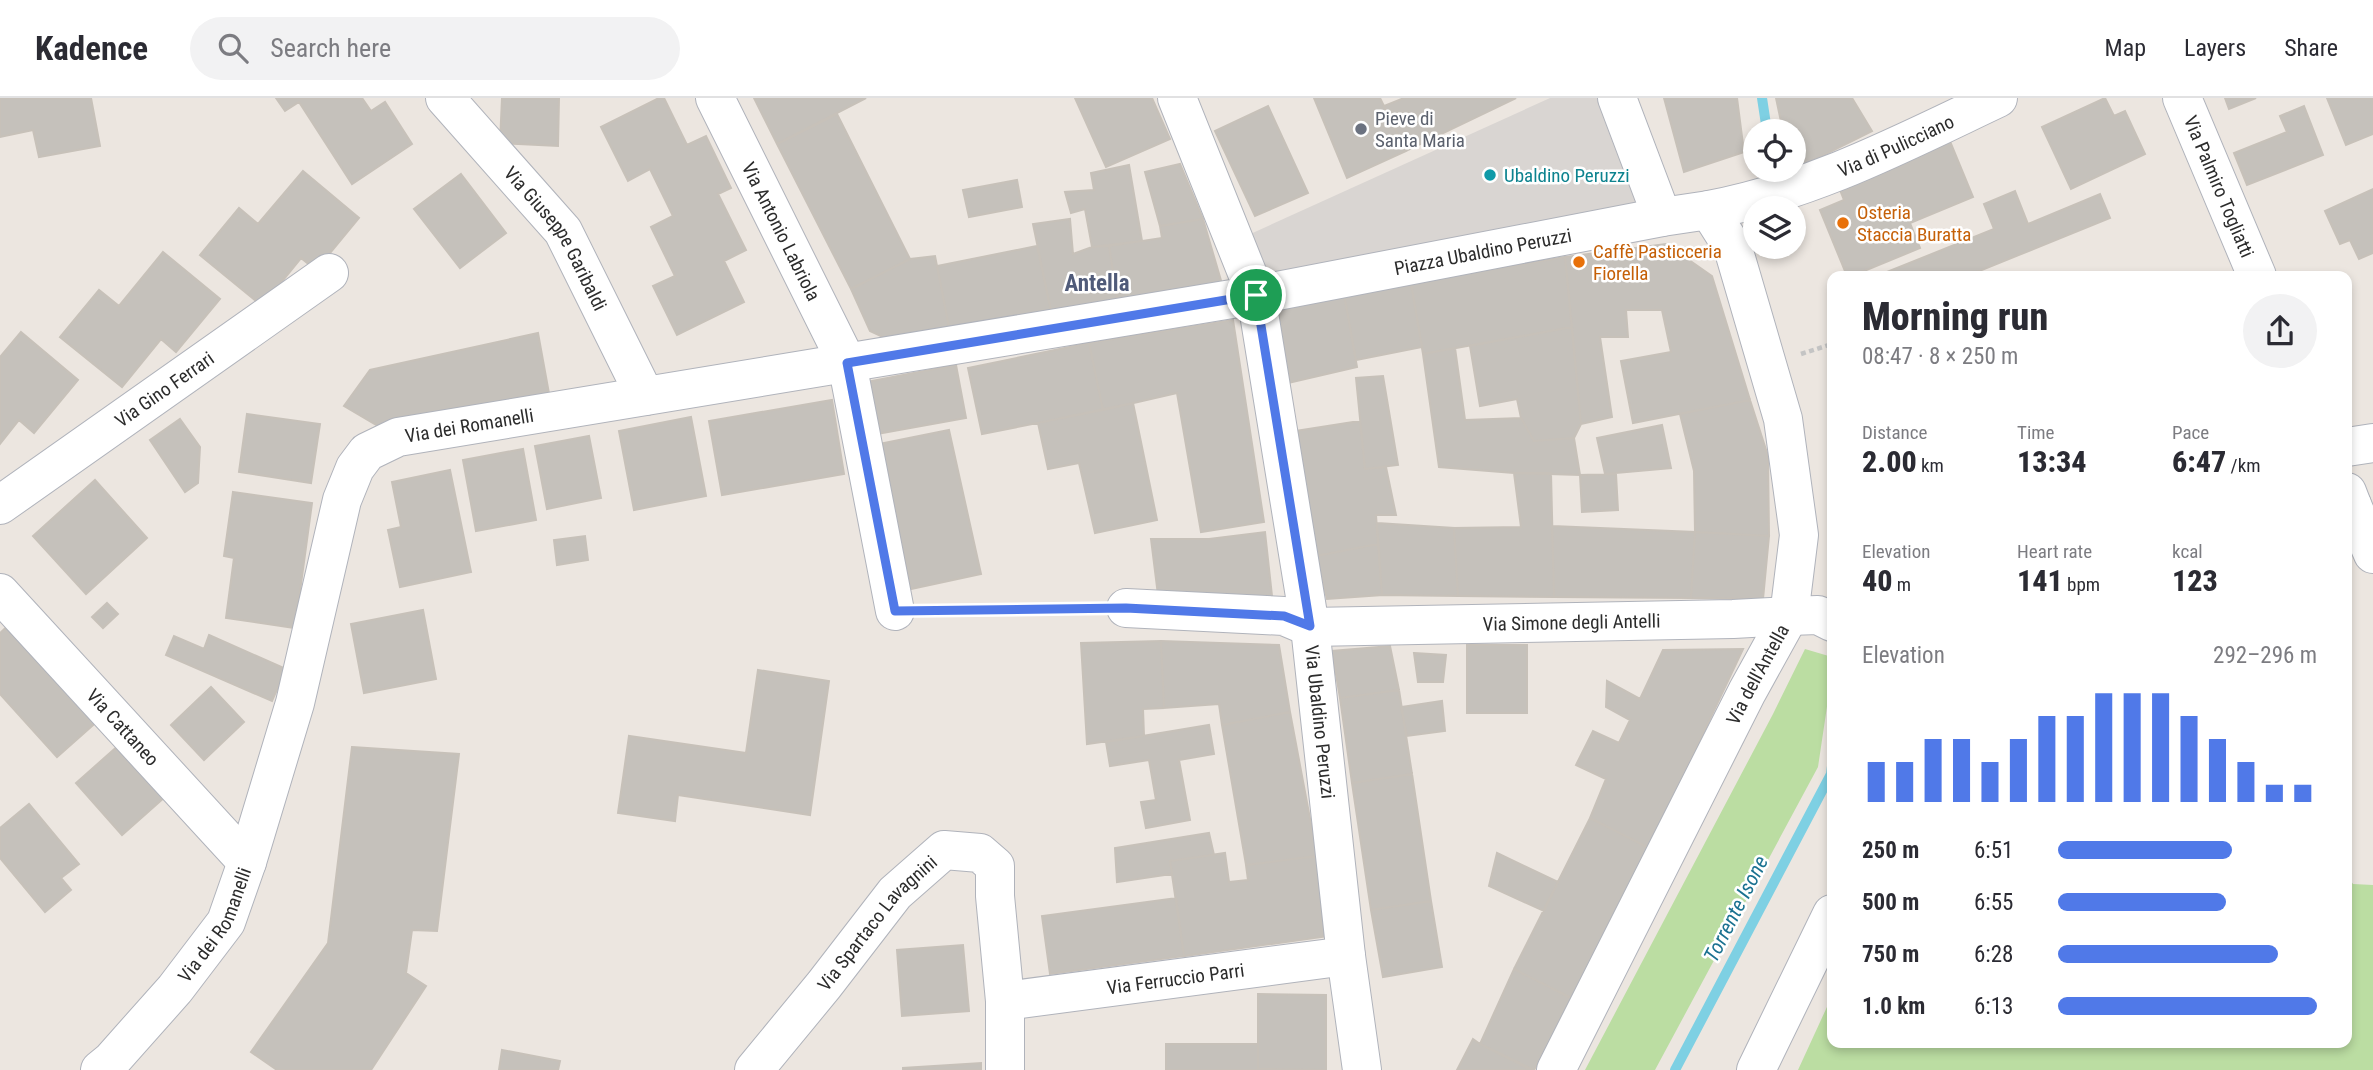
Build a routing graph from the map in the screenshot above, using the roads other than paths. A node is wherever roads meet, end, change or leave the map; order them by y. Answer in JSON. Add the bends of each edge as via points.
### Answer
{"nodes":[{"id":1,"x":445,"y":98,"type":"edge"},
{"id":2,"x":715,"y":98,"type":"edge"},
{"id":3,"x":1177,"y":98,"type":"edge"},
{"id":4,"x":1618,"y":98,"type":"edge"},
{"id":5,"x":1998,"y":98,"type":"edge"},
{"id":6,"x":2182,"y":98,"type":"edge"},
{"id":7,"x":1709,"y":210,"type":"junction"},
{"id":8,"x":1662,"y":217,"type":"junction"},
{"id":9,"x":2255,"y":271,"type":"edge"},
{"id":10,"x":329,"y":273,"type":"dead end"},
{"id":11,"x":1256,"y":295,"type":"junction"},
{"id":12,"x":847,"y":363,"type":"junction"},
{"id":13,"x":645,"y":396,"type":"junction"},
{"id":14,"x":2373,"y":443,"type":"edge"},
{"id":15,"x":2352,"y":446,"type":"edge"},
{"id":16,"x":0,"y":505,"type":"edge"},
{"id":17,"x":2352,"y":508,"type":"edge"},
{"id":18,"x":2373,"y":554,"type":"edge"},
{"id":19,"x":0,"y":593,"type":"edge"},
{"id":20,"x":1126,"y":608,"type":"road end"},
{"id":21,"x":895,"y":611,"type":"road end"},
{"id":22,"x":1789,"y":616,"type":"junction"},
{"id":23,"x":1827,"y":620,"type":"edge"},
{"id":24,"x":1310,"y":626,"type":"junction"},
{"id":25,"x":247,"y":862,"type":"junction"},
{"id":26,"x":1827,"y":924,"type":"edge"},
{"id":27,"x":1346,"y":956,"type":"junction"},
{"id":28,"x":1005,"y":1001,"type":"junction"},
{"id":29,"x":100,"y":1070,"type":"edge"},
{"id":30,"x":754,"y":1070,"type":"edge"},
{"id":31,"x":1005,"y":1070,"type":"edge"},
{"id":32,"x":1362,"y":1070,"type":"edge"},
{"id":33,"x":1556,"y":1070,"type":"edge"},
{"id":34,"x":1756,"y":1070,"type":"edge"}],
"edges":[{"from":1,"to":13,"type":"street","name":"Via Giuseppe Garibaldi","via":[[563,231]]},
{"from":2,"to":12,"type":"street","name":"Via Antonio Labriola"},
{"from":3,"to":11,"type":"street","name":"Via Ubaldino Peruzzi"},
{"from":4,"to":8,"type":"street"},
{"from":5,"to":7,"type":"street","name":"Via di Pulicciano","via":[[1791,190]]},
{"from":6,"to":9,"type":"street","name":"Via Palmiro Togliatti"},
{"from":7,"to":8,"type":"street","name":"Piazza Ubaldino Peruzzi"},
{"from":7,"to":22,"type":"street","name":"Via dell'Antella","via":[[1734,248],[1783,419],[1800,535]]},
{"from":8,"to":11,"type":"street","name":"Piazza Ubaldino Peruzzi"},
{"from":10,"to":16,"type":"street","name":"Via Gino Ferrari"},
{"from":11,"to":12,"type":"street","name":"Via dei Romanelli"},
{"from":11,"to":24,"type":"street","name":"Via Ubaldino Peruzzi"},
{"from":12,"to":13,"type":"street","name":"Via dei Romanelli"},
{"from":12,"to":21,"type":"street","name":"Via Antonio Labriola"},
{"from":13,"to":25,"type":"street","name":"Via dei Romanelli","via":[[398,437],[367,452],[342,500],[295,703]]},
{"from":14,"to":15,"type":"street"},
{"from":17,"to":18,"type":"street"},
{"from":19,"to":25,"type":"street","name":"Via Cattaneo"},
{"from":20,"to":24,"type":"street","name":"Via Simone degli Antelli","via":[[1284,616]]},
{"from":22,"to":23,"type":"street","name":"Via Simone degli Antelli","via":[[1818,615]]},
{"from":22,"to":24,"type":"street","name":"Via Simone degli Antelli"},
{"from":22,"to":33,"type":"street","name":"Via dell'Antella"},
{"from":24,"to":27,"type":"street","name":"Via Ubaldino Peruzzi"},
{"from":25,"to":29,"type":"street","name":"Via dei Romanelli","via":[[226,922],[175,989]]},
{"from":26,"to":34,"type":"street"},
{"from":27,"to":28,"type":"street","name":"Via Ferruccio Parri"},
{"from":27,"to":32,"type":"street","name":"Via Ubaldino Peruzzi"},
{"from":28,"to":30,"type":"street","name":"Via Spartaco Lavagnini","via":[[995,866],[980,853],[944,850],[895,894]]},
{"from":28,"to":31,"type":"street","name":"Via Spartaco Lavagnini"}]}
